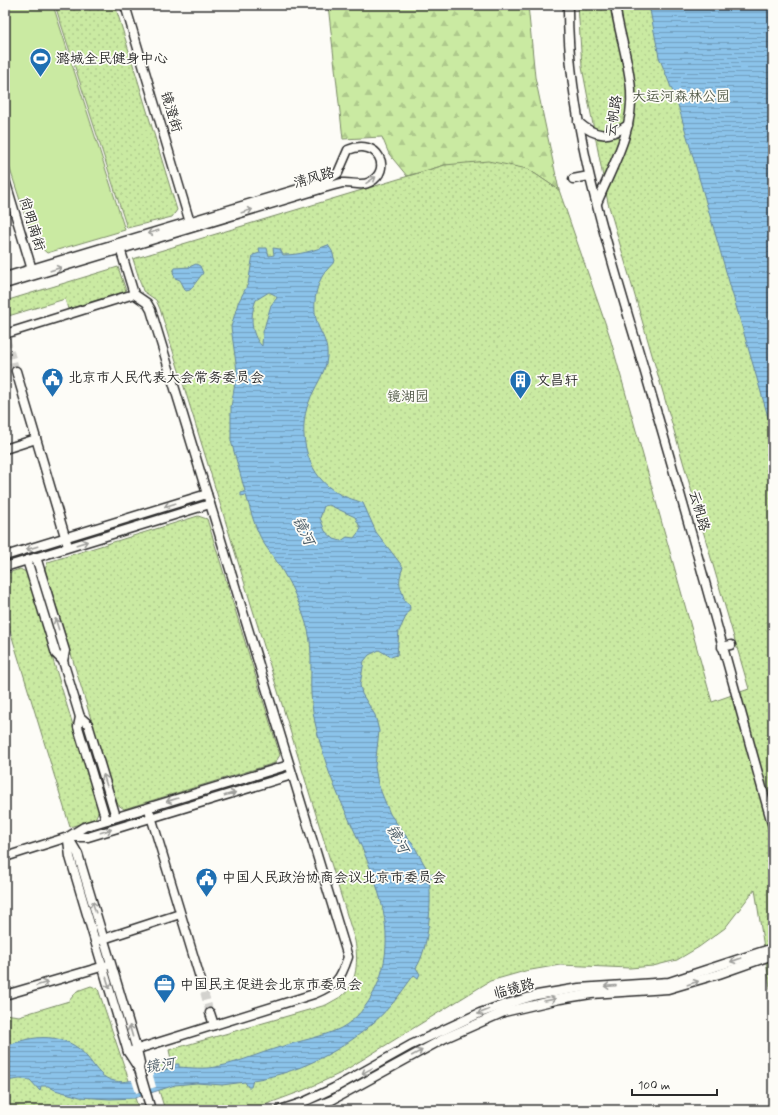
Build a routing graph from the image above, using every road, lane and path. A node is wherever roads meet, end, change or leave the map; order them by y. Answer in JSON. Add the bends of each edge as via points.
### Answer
{"nodes":[{"id":1,"x":125,"y":5,"type":"edge"},
{"id":2,"x":568,"y":5,"type":"edge"},
{"id":3,"x":615,"y":5,"type":"edge"},
{"id":4,"x":578,"y":122,"type":"junction"},
{"id":5,"x":628,"y":125,"type":"junction"},
{"id":6,"x":589,"y":176,"type":"junction"},
{"id":7,"x":572,"y":179,"type":"dead end"},
{"id":8,"x":5,"y":180,"type":"edge"},
{"id":9,"x":597,"y":203,"type":"junction"},
{"id":10,"x":191,"y":224,"type":"junction"},
{"id":11,"x":119,"y":246,"type":"junction"},
{"id":12,"x":33,"y":272,"type":"junction"},
{"id":13,"x":5,"y":277,"type":"edge"},
{"id":14,"x":5,"y":284,"type":"edge"},
{"id":15,"x":134,"y":294,"type":"junction"},
{"id":16,"x":5,"y":336,"type":"edge"},
{"id":17,"x":16,"y":371,"type":"tunnel mouth"},
{"id":18,"x":36,"y":439,"type":"junction"},
{"id":19,"x":5,"y":449,"type":"edge"},
{"id":20,"x":207,"y":494,"type":"junction"},
{"id":21,"x":210,"y":504,"type":"junction"},
{"id":22,"x":66,"y":538,"type":"junction"},
{"id":23,"x":68,"y":547,"type":"junction"},
{"id":24,"x":5,"y":556,"type":"edge"},
{"id":25,"x":36,"y":557,"type":"junction"},
{"id":26,"x":27,"y":560,"type":"junction"},
{"id":27,"x":5,"y":567,"type":"edge"},
{"id":28,"x":731,"y":645,"type":"dead end"},
{"id":29,"x":722,"y":647,"type":"junction"},
{"id":30,"x":63,"y":661,"type":"junction"},
{"id":31,"x":80,"y":717,"type":"junction"},
{"id":32,"x":290,"y":765,"type":"junction"},
{"id":33,"x":292,"y":775,"type":"junction"},
{"id":34,"x":148,"y":807,"type":"junction"},
{"id":35,"x":116,"y":817,"type":"junction"},
{"id":36,"x":151,"y":818,"type":"junction"},
{"id":37,"x":106,"y":820,"type":"junction"},
{"id":38,"x":773,"y":828,"type":"edge"},
{"id":39,"x":68,"y":837,"type":"junction"},
{"id":40,"x":5,"y":857,"type":"edge"},
{"id":41,"x":180,"y":914,"type":"junction"},
{"id":42,"x":104,"y":939,"type":"junction"},
{"id":43,"x":95,"y":941,"type":"junction"},
{"id":44,"x":773,"y":948,"type":"edge"},
{"id":45,"x":773,"y":955,"type":"edge"},
{"id":46,"x":111,"y":964,"type":"junction"},
{"id":47,"x":102,"y":966,"type":"junction"},
{"id":48,"x":201,"y":981,"type":"tunnel mouth"},
{"id":49,"x":5,"y":996,"type":"edge"},
{"id":50,"x":210,"y":1013,"type":"tunnel mouth"},
{"id":51,"x":214,"y":1025,"type":"junction"},
{"id":52,"x":133,"y":1051,"type":"junction"},
{"id":53,"x":151,"y":1110,"type":"edge"},
{"id":54,"x":280,"y":1110,"type":"edge"},
{"id":55,"x":308,"y":1110,"type":"edge"}],
"edges":[{"from":1,"to":10,"type":"street","name":"镜澄街"},
{"from":2,"to":4,"type":"street","name":"云帆路","via":[[572,80]]},
{"from":3,"to":5,"type":"street","name":"云帆路","via":[[629,74],[631,105]]},
{"from":4,"to":5,"type":"street","via":[[604,135],[616,133]]},
{"from":4,"to":6,"type":"street","name":"云帆路"},
{"from":5,"to":9,"type":"street","name":"云帆路","via":[[622,146]]},
{"from":6,"to":7,"type":"street"},
{"from":6,"to":9,"type":"street","name":"云帆路"},
{"from":8,"to":12,"type":"street","name":"尚明南街"},
{"from":9,"to":29,"type":"street","name":"云帆路","via":[[694,539]]},
{"from":10,"to":10,"type":"street","name":"清风路","one_way":true,"via":[[342,183],[369,183],[380,171],[380,161],[376,151],[367,146],[357,146],[348,150],[340,170],[333,178]]},
{"from":10,"to":11,"type":"street","name":"清风路"},
{"from":11,"to":12,"type":"street","name":"清风路"},
{"from":11,"to":15,"type":"street"},
{"from":12,"to":13,"type":"street","name":"清风路"},
{"from":12,"to":14,"type":"street","name":"清风路"},
{"from":15,"to":16,"type":"street"},
{"from":15,"to":20,"type":"street","via":[[147,303],[151,310]]},
{"from":17,"to":18,"type":"street"},
{"from":18,"to":19,"type":"street"},
{"from":18,"to":22,"type":"street"},
{"from":20,"to":21,"type":"street"},
{"from":20,"to":22,"type":"street","one_way":true},
{"from":23,"to":21,"type":"street","one_way":true},
{"from":21,"to":32,"type":"street"},
{"from":22,"to":23,"type":"street"},
{"from":22,"to":24,"type":"street","one_way":true},
{"from":23,"to":25,"type":"street"},
{"from":25,"to":26,"type":"street"},
{"from":30,"to":25,"type":"street","one_way":true,"via":[[65,651]]},
{"from":26,"to":27,"type":"street"},
{"from":26,"to":30,"type":"street","via":[[56,654]]},
{"from":28,"to":29,"type":"street"},
{"from":29,"to":38,"type":"street","name":"云帆路"},
{"from":30,"to":31,"type":"street"},
{"from":35,"to":31,"type":"street","one_way":true,"via":[[88,724]]},
{"from":31,"to":37,"type":"street","via":[[78,727]]},
{"from":32,"to":33,"type":"street"},
{"from":32,"to":34,"type":"street","one_way":true},
{"from":36,"to":33,"type":"street","one_way":true},
{"from":33,"to":51,"type":"street","via":[[348,957],[339,980],[333,986]]},
{"from":34,"to":35,"type":"street"},
{"from":34,"to":36,"type":"street"},
{"from":35,"to":37,"type":"street"},
{"from":39,"to":36,"type":"street","one_way":true,"via":[[88,837]]},
{"from":36,"to":41,"type":"street"},
{"from":37,"to":39,"type":"street","via":[[84,827]]},
{"from":39,"to":40,"type":"street"},
{"from":42,"to":39,"type":"street","one_way":true,"via":[[78,854]]},
{"from":39,"to":43,"type":"street","via":[[70,857]]},
{"from":41,"to":42,"type":"street"},
{"from":41,"to":48,"type":"street"},
{"from":42,"to":43,"type":"street"},
{"from":42,"to":46,"type":"street"},
{"from":43,"to":47,"type":"street"},
{"from":44,"to":54,"type":"street","name":"临镜路","one_way":true,"via":[[669,982],[579,988],[538,995],[500,1006],[411,1045],[334,1088]]},
{"from":55,"to":45,"type":"street","name":"临镜路","one_way":true,"via":[[332,1100],[445,1038],[504,1012],[560,998],[668,989]]},
{"from":46,"to":47,"type":"street"},
{"from":52,"to":46,"type":"street","one_way":true},
{"from":49,"to":47,"type":"street","one_way":true},
{"from":47,"to":52,"type":"street","one_way":true},
{"from":50,"to":51,"type":"street"},
{"from":51,"to":52,"type":"street"},
{"from":52,"to":53,"type":"street"}]}
